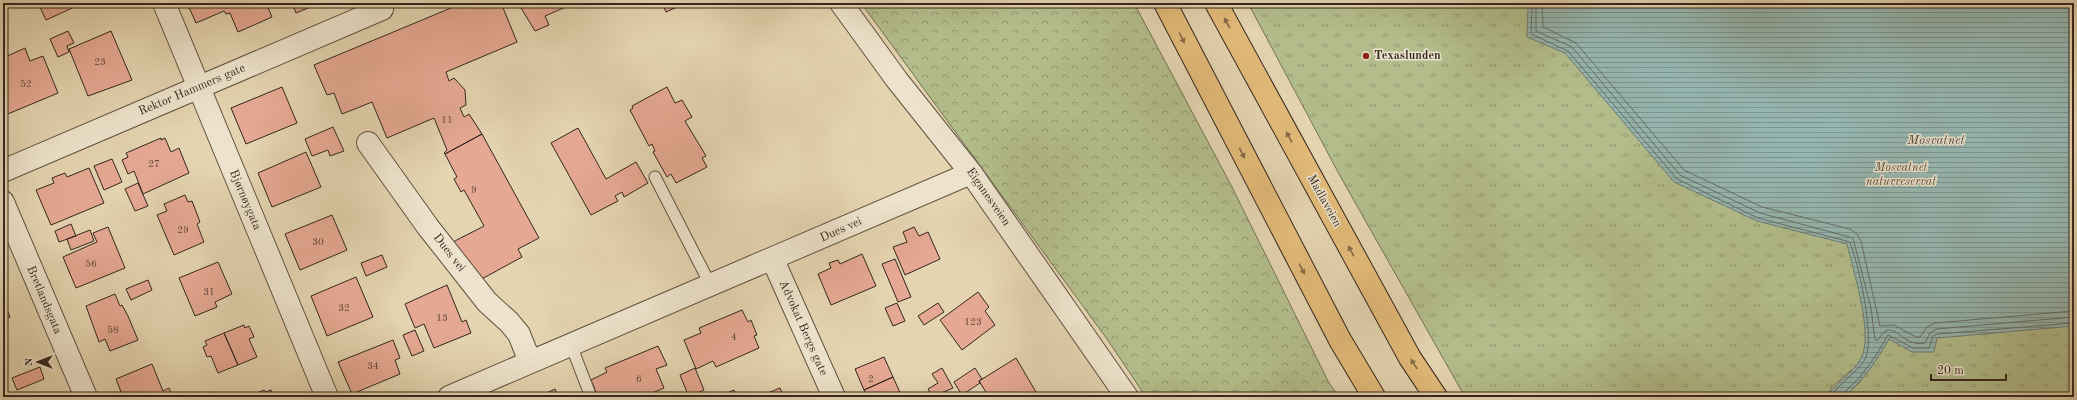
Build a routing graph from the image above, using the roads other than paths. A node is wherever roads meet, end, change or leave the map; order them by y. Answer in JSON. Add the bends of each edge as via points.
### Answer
{"nodes":[{"id":1,"x":164,"y":3,"type":"edge"},
{"id":2,"x":841,"y":3,"type":"edge"},
{"id":3,"x":1165,"y":3,"type":"edge"},
{"id":4,"x":1216,"y":3,"type":"edge"},
{"id":5,"x":380,"y":6,"type":"edge"},
{"id":6,"x":199,"y":88,"type":"junction"},
{"id":7,"x":368,"y":143,"type":"dead end"},
{"id":8,"x":3,"y":171,"type":"edge"},
{"id":9,"x":971,"y":173,"type":"junction"},
{"id":10,"x":655,"y":177,"type":"dead end"},
{"id":11,"x":3,"y":202,"type":"edge"},
{"id":12,"x":773,"y":260,"type":"junction"},
{"id":13,"x":710,"y":284,"type":"junction"},
{"id":14,"x":570,"y":345,"type":"junction"},
{"id":15,"x":530,"y":362,"type":"junction"},
{"id":16,"x":86,"y":397,"type":"edge"},
{"id":17,"x":327,"y":397,"type":"edge"},
{"id":18,"x":449,"y":397,"type":"edge"},
{"id":19,"x":591,"y":397,"type":"edge"},
{"id":20,"x":834,"y":397,"type":"edge"},
{"id":21,"x":1127,"y":397,"type":"edge"},
{"id":22,"x":1374,"y":397,"type":"edge"},
{"id":23,"x":1436,"y":397,"type":"edge"}],
"edges":[{"from":1,"to":6,"type":"street","name":"Bjørnøygata"},
{"from":2,"to":9,"type":"street","name":"Eiganesveien","via":[[897,80]]},
{"from":3,"to":22,"type":"main road","one_way":true,"via":[[1340,340]]},
{"from":23,"to":4,"type":"main road","name":"Madlaveien","one_way":true,"via":[[1410,358]]},
{"from":5,"to":6,"type":"street","name":"Rektor Hammers gate"},
{"from":6,"to":8,"type":"street","name":"Rektor Hammers gate"},
{"from":6,"to":17,"type":"street","name":"Bjørnøygata"},
{"from":7,"to":15,"type":"street","name":"Dues vei","via":[[486,302],[519,334]]},
{"from":9,"to":12,"type":"street","name":"Dues vei"},
{"from":9,"to":21,"type":"street","name":"Eiganesveien"},
{"from":10,"to":13,"type":"lane"},
{"from":11,"to":16,"type":"street","name":"Bretlandsgata"},
{"from":12,"to":13,"type":"street","name":"Dues vei"},
{"from":12,"to":20,"type":"street","name":"Advokat Bergs gate"},
{"from":13,"to":14,"type":"street","name":"Dues vei"},
{"from":14,"to":15,"type":"street","name":"Dues vei"},
{"from":14,"to":19,"type":"lane"},
{"from":15,"to":18,"type":"street","name":"Dues vei"}]}
